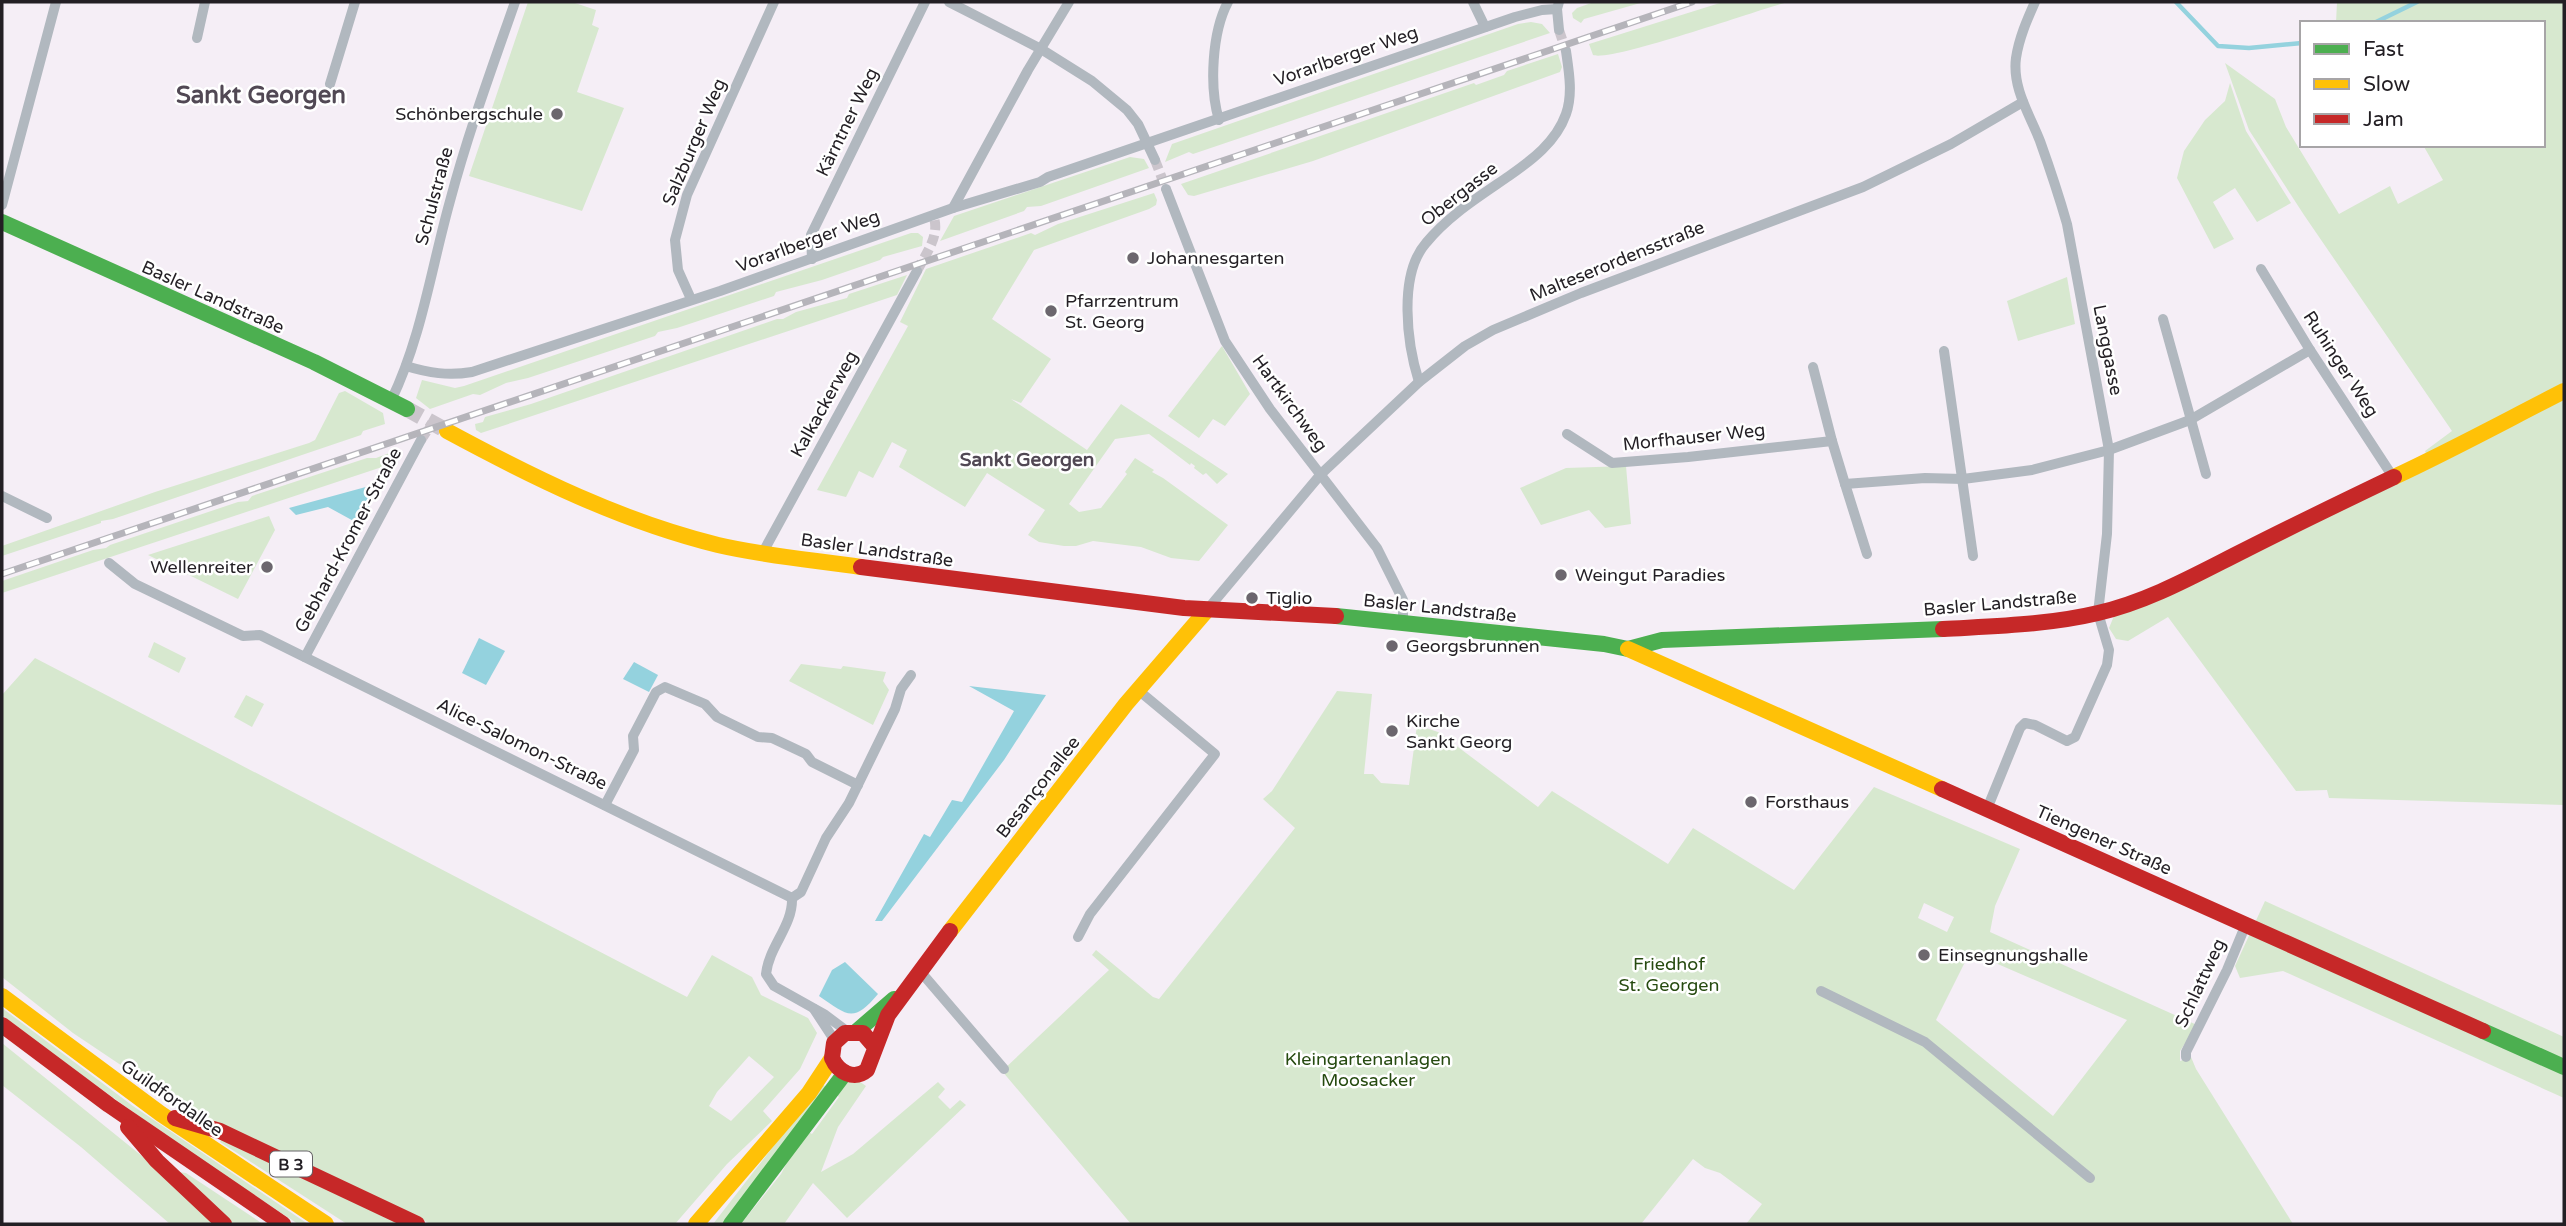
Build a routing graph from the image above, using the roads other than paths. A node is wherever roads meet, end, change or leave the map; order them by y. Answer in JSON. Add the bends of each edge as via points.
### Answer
{"nodes":[{"id":1,"x":55,"y":2,"type":"edge"},
{"id":2,"x":205,"y":2,"type":"edge"},
{"id":3,"x":355,"y":2,"type":"edge"},
{"id":4,"x":514,"y":2,"type":"edge"},
{"id":5,"x":774,"y":2,"type":"edge"},
{"id":6,"x":925,"y":2,"type":"edge"},
{"id":7,"x":949,"y":2,"type":"edge"},
{"id":8,"x":1069,"y":2,"type":"edge"},
{"id":9,"x":1228,"y":2,"type":"edge"},
{"id":10,"x":1472,"y":2,"type":"edge"},
{"id":11,"x":2035,"y":2,"type":"edge"},
{"id":12,"x":1558,"y":6,"type":"edge"},
{"id":13,"x":1485,"y":27,"type":"junction"},
{"id":14,"x":1559,"y":30,"type":"tunnel mouth"},
{"id":15,"x":197,"y":38,"type":"dead end"},
{"id":16,"x":1041,"y":49,"type":"junction"},
{"id":17,"x":1566,"y":51,"type":"tunnel mouth"},
{"id":18,"x":330,"y":84,"type":"dead end"},
{"id":19,"x":2023,"y":102,"type":"junction"},
{"id":20,"x":1219,"y":120,"type":"junction"},
{"id":21,"x":1148,"y":143,"type":"junction"},
{"id":22,"x":1155,"y":160,"type":"tunnel mouth"},
{"id":23,"x":1166,"y":189,"type":"tunnel mouth"},
{"id":24,"x":2,"y":205,"type":"edge"},
{"id":25,"x":954,"y":208,"type":"junction"},
{"id":26,"x":2,"y":222,"type":"edge"},
{"id":27,"x":812,"y":260,"type":"junction"},
{"id":28,"x":2261,"y":269,"type":"dead end"},
{"id":29,"x":918,"y":271,"type":"tunnel mouth"},
{"id":30,"x":691,"y":299,"type":"junction"},
{"id":31,"x":2162,"y":319,"type":"dead end"},
{"id":32,"x":2310,"y":350,"type":"junction"},
{"id":33,"x":1944,"y":351,"type":"dead end"},
{"id":34,"x":406,"y":366,"type":"junction"},
{"id":35,"x":1813,"y":367,"type":"dead end"},
{"id":36,"x":1419,"y":382,"type":"junction"},
{"id":37,"x":2564,"y":391,"type":"edge"},
{"id":38,"x":391,"y":401,"type":"junction"},
{"id":39,"x":407,"y":409,"type":"tunnel mouth"},
{"id":40,"x":2190,"y":420,"type":"junction"},
{"id":41,"x":447,"y":432,"type":"tunnel mouth"},
{"id":42,"x":1567,"y":434,"type":"dead end"},
{"id":43,"x":422,"y":440,"type":"tunnel mouth"},
{"id":44,"x":1832,"y":441,"type":"junction"},
{"id":45,"x":2109,"y":450,"type":"junction"},
{"id":46,"x":1321,"y":474,"type":"junction"},
{"id":47,"x":2206,"y":474,"type":"dead end"},
{"id":48,"x":2393,"y":477,"type":"junction"},
{"id":49,"x":1963,"y":479,"type":"junction"},
{"id":50,"x":1845,"y":484,"type":"junction"},
{"id":51,"x":2,"y":496,"type":"edge"},
{"id":52,"x":47,"y":518,"type":"dead end"},
{"id":53,"x":762,"y":554,"type":"junction"},
{"id":54,"x":1867,"y":554,"type":"dead end"},
{"id":55,"x":1973,"y":556,"type":"dead end"},
{"id":56,"x":109,"y":563,"type":"dead end"},
{"id":57,"x":1207,"y":610,"type":"junction"},
{"id":58,"x":2098,"y":613,"type":"junction"},
{"id":59,"x":1403,"y":624,"type":"junction"},
{"id":60,"x":1628,"y":649,"type":"junction"},
{"id":61,"x":305,"y":657,"type":"junction"},
{"id":62,"x":911,"y":675,"type":"dead end"},
{"id":63,"x":1138,"y":690,"type":"junction"},
{"id":64,"x":858,"y":785,"type":"junction"},
{"id":65,"x":605,"y":804,"type":"junction"},
{"id":66,"x":1987,"y":809,"type":"junction"},
{"id":67,"x":792,"y":898,"type":"junction"},
{"id":68,"x":2246,"y":924,"type":"junction"},
{"id":69,"x":1078,"y":937,"type":"dead end"},
{"id":70,"x":920,"y":971,"type":"junction"},
{"id":71,"x":904,"y":991,"type":"junction"},
{"id":72,"x":1821,"y":991,"type":"dead end"},
{"id":73,"x":2,"y":996,"type":"edge"},
{"id":74,"x":2,"y":1025,"type":"edge"},
{"id":75,"x":847,"y":1035,"type":"junction"},
{"id":76,"x":875,"y":1047,"type":"junction"},
{"id":77,"x":2186,"y":1057,"type":"dead end"},
{"id":78,"x":832,"y":1058,"type":"junction"},
{"id":79,"x":2564,"y":1067,"type":"edge"},
{"id":80,"x":1004,"y":1069,"type":"dead end"},
{"id":81,"x":845,"y":1073,"type":"junction"},
{"id":82,"x":109,"y":1105,"type":"junction"},
{"id":83,"x":160,"y":1114,"type":"junction"},
{"id":84,"x":2090,"y":1178,"type":"dead end"},
{"id":85,"x":224,"y":1224,"type":"edge"},
{"id":86,"x":283,"y":1224,"type":"edge"},
{"id":87,"x":326,"y":1224,"type":"edge"},
{"id":88,"x":417,"y":1224,"type":"edge"},
{"id":89,"x":696,"y":1224,"type":"edge"},
{"id":90,"x":731,"y":1224,"type":"edge"}],
"edges":[{"from":1,"to":24,"type":"street"},
{"from":2,"to":15,"type":"street"},
{"from":3,"to":18,"type":"street"},
{"from":4,"to":34,"type":"street","name":"Schulstraße","via":[[469,133]]},
{"from":5,"to":30,"type":"street","name":"Salzburger Weg","via":[[687,195],[675,240],[678,270]]},
{"from":6,"to":27,"type":"street","name":"Kärntner Weg","via":[[811,235]]},
{"from":7,"to":16,"type":"street"},
{"from":8,"to":16,"type":"street"},
{"from":9,"to":20,"type":"street","via":[[1218,28],[1214,71]]},
{"from":10,"to":13,"type":"street"},
{"from":11,"to":19,"type":"street","via":[[2016,60]]},
{"from":12,"to":13,"type":"street","name":"Vorarlberger Weg"},
{"from":12,"to":14,"type":"street"},
{"from":13,"to":20,"type":"street","name":"Vorarlberger Weg"},
{"from":16,"to":21,"type":"street","via":[[1114,97]]},
{"from":16,"to":25,"type":"street"},
{"from":17,"to":36,"type":"street","name":"Obergasse","via":[[1571,91],[1567,112],[1552,138],[1529,162],[1451,218],[1424,244],[1415,262],[1408,304]]},
{"from":19,"to":36,"type":"street","name":"Malteserordensstraße","via":[[1863,187],[1493,330]]},
{"from":19,"to":45,"type":"street","name":"Langgasse","via":[[2067,224]]},
{"from":20,"to":21,"type":"street","name":"Vorarlberger Weg"},
{"from":21,"to":22,"type":"street"},
{"from":21,"to":25,"type":"street","name":"Vorarlberger Weg"},
{"from":23,"to":46,"type":"street","name":"Hartkirchweg","via":[[1224,341]]},
{"from":25,"to":27,"type":"street","name":"Vorarlberger Weg"},
{"from":26,"to":38,"type":"main road","name":"Basler Landstraße"},
{"from":27,"to":30,"type":"street","name":"Vorarlberger Weg"},
{"from":28,"to":32,"type":"street","name":"Ruhinger Weg"},
{"from":29,"to":53,"type":"street","name":"Kalkackerweg"},
{"from":30,"to":34,"type":"street","name":"Vorarlberger Weg","via":[[472,372],[452,376]]},
{"from":31,"to":40,"type":"street"},
{"from":32,"to":40,"type":"street"},
{"from":32,"to":48,"type":"street","name":"Ruhinger Weg"},
{"from":33,"to":49,"type":"street"},
{"from":34,"to":38,"type":"street","name":"Schulstraße"},
{"from":35,"to":44,"type":"street"},
{"from":36,"to":46,"type":"street","name":"Malteserordensstraße"},
{"from":37,"to":48,"type":"main road","name":"Basler Landstraße"},
{"from":38,"to":39,"type":"main road","name":"Basler Landstraße"},
{"from":40,"to":45,"type":"street"},
{"from":40,"to":47,"type":"street"},
{"from":41,"to":53,"type":"main road","name":"Basler Landstraße","via":[[595,506],[677,535]]},
{"from":42,"to":44,"type":"street","name":"Morfhauser Weg","via":[[1612,463]]},
{"from":43,"to":61,"type":"street","name":"Gebhard-Kromer-Straße"},
{"from":44,"to":50,"type":"street"},
{"from":45,"to":49,"type":"street","via":[[2032,470]]},
{"from":45,"to":58,"type":"street","name":"Langgasse","via":[[2107,534]]},
{"from":46,"to":57,"type":"street","name":"Malteserordensstraße"},
{"from":46,"to":59,"type":"street","name":"Hartkirchweg","via":[[1387,566],[1403,600]]},
{"from":48,"to":58,"type":"main road","name":"Basler Landstraße","via":[[2169,588]]},
{"from":49,"to":50,"type":"street"},
{"from":49,"to":55,"type":"street"},
{"from":50,"to":54,"type":"street"},
{"from":51,"to":52,"type":"street"},
{"from":53,"to":57,"type":"main road","name":"Basler Landstraße"},
{"from":56,"to":61,"type":"street","name":"Alice-Salomon-Straße","via":[[135,584],[243,636],[260,635]]},
{"from":57,"to":59,"type":"main road","name":"Basler Landstraße"},
{"from":57,"to":63,"type":"main road","name":"Besançonallee"},
{"from":58,"to":60,"type":"main road","name":"Basler Landstraße","via":[[1980,627],[1662,640]]},
{"from":58,"to":66,"type":"street","via":[[2109,650],[2107,665],[2075,737],[2067,741],[2025,723]]},
{"from":59,"to":60,"type":"main road","name":"Basler Landstraße"},
{"from":60,"to":66,"type":"main road","name":"Tiengener Straße"},
{"from":61,"to":65,"type":"street","name":"Alice-Salomon-Straße"},
{"from":62,"to":64,"type":"street"},
{"from":63,"to":69,"type":"street","via":[[1215,754],[1090,914]]},
{"from":63,"to":70,"type":"main road","name":"Besançonallee"},
{"from":64,"to":65,"type":"street","via":[[812,762],[806,754],[717,718],[705,704],[665,687],[656,692],[633,736],[634,750]]},
{"from":64,"to":67,"type":"street","via":[[801,892]]},
{"from":65,"to":67,"type":"street","name":"Alice-Salomon-Straße"},
{"from":66,"to":68,"type":"main road","name":"Tiengener Straße"},
{"from":67,"to":75,"type":"street","via":[[793,912],[766,974],[774,986]]},
{"from":68,"to":77,"type":"street","name":"Schlattweg"},
{"from":68,"to":79,"type":"main road","name":"Tiengener Straße"},
{"from":70,"to":71,"type":"main road","name":"Besançonallee"},
{"from":70,"to":80,"type":"street"},
{"from":71,"to":75,"type":"main road","name":"Besançonallee"},
{"from":71,"to":76,"type":"main road","name":"Besançonallee","via":[[884,1022]]},
{"from":72,"to":84,"type":"street","via":[[1925,1042]]},
{"from":73,"to":83,"type":"main road","name":"Guildfordallee","number":"B 3"},
{"from":74,"to":82,"type":"main road"},
{"from":75,"to":76,"type":"main road","via":[[868,1037]]},
{"from":75,"to":78,"type":"main road","via":[[831,1050]]},
{"from":76,"to":81,"type":"main road","name":"Besançonallee","via":[[869,1068],[856,1075]]},
{"from":78,"to":81,"type":"main road"},
{"from":78,"to":89,"type":"main road","via":[[808,1093]]},
{"from":81,"to":90,"type":"main road","name":"Besançonallee"},
{"from":82,"to":85,"type":"main road","via":[[157,1161]]},
{"from":82,"to":86,"type":"main road"},
{"from":83,"to":87,"type":"main road","name":"Guildfordallee","number":"B 3"},
{"from":83,"to":88,"type":"main road","number":"B 3","via":[[220,1131]]}]}
